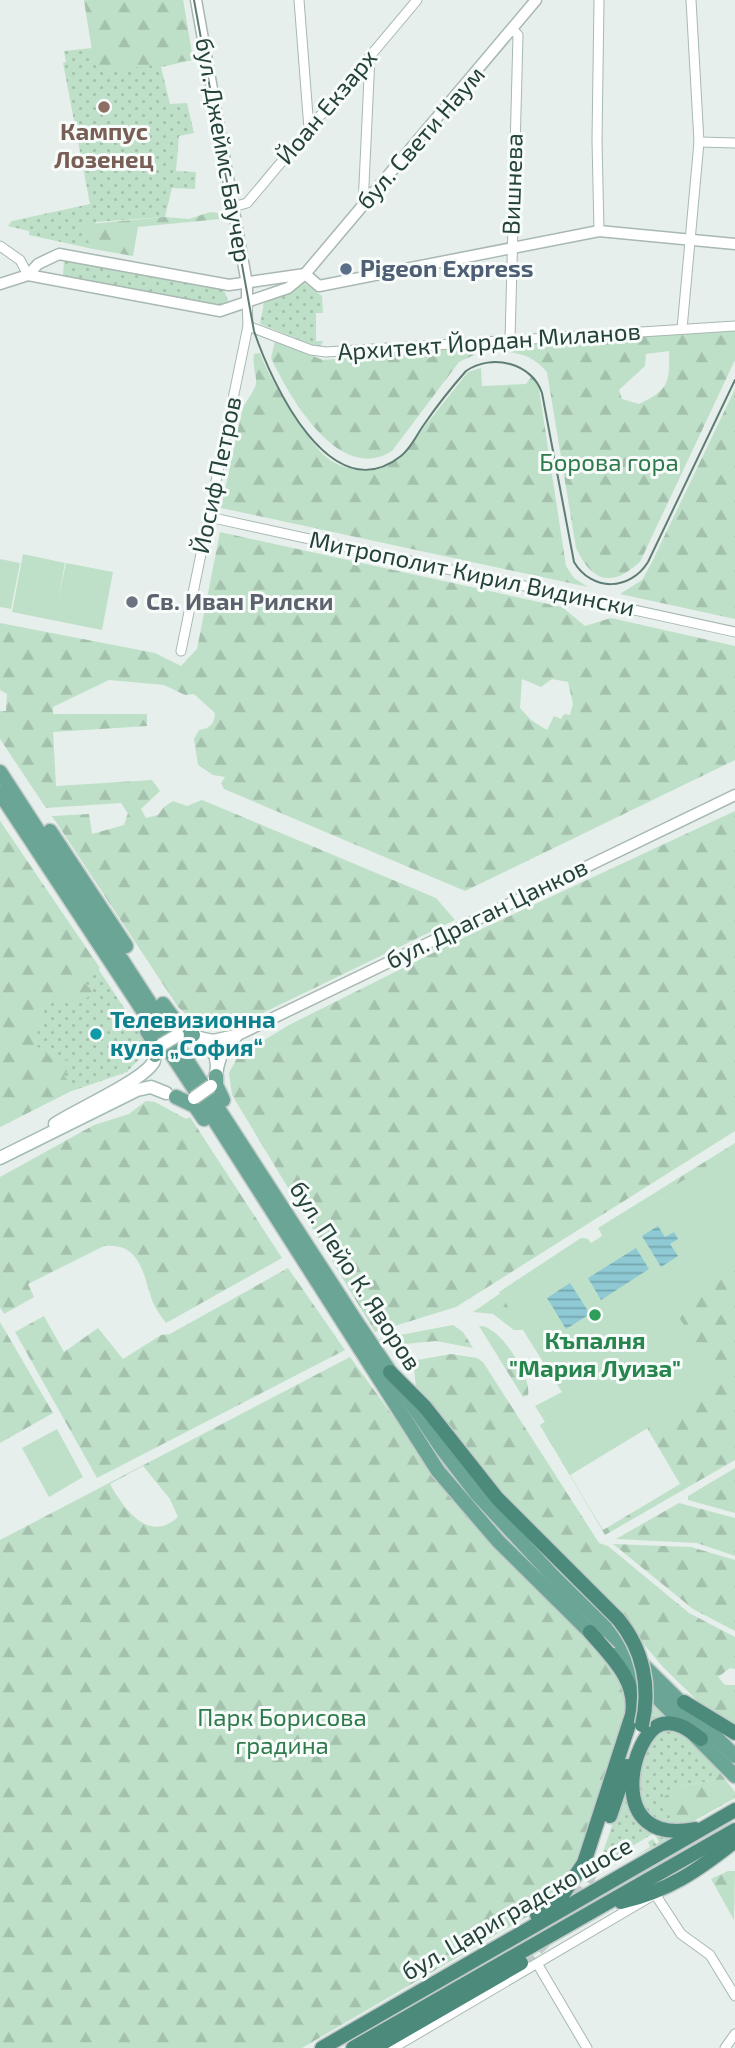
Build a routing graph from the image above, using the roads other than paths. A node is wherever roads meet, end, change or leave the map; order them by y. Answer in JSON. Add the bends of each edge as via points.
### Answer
{"nodes":[{"id":1,"x":196,"y":0,"type":"edge"},
{"id":2,"x":299,"y":0,"type":"edge"},
{"id":3,"x":417,"y":0,"type":"edge"},
{"id":4,"x":536,"y":0,"type":"edge"},
{"id":5,"x":600,"y":0,"type":"edge"},
{"id":6,"x":691,"y":0,"type":"edge"},
{"id":7,"x":513,"y":30,"type":"junction"},
{"id":8,"x":370,"y":56,"type":"junction"},
{"id":9,"x":309,"y":129,"type":"junction"},
{"id":10,"x":699,"y":142,"type":"junction"},
{"id":11,"x":735,"y":143,"type":"edge"},
{"id":12,"x":363,"y":206,"type":"junction"},
{"id":13,"x":233,"y":207,"type":"junction"},
{"id":14,"x":599,"y":231,"type":"junction"},
{"id":15,"x":693,"y":239,"type":"junction"},
{"id":16,"x":735,"y":244,"type":"edge"},
{"id":17,"x":0,"y":246,"type":"edge"},
{"id":18,"x":511,"y":247,"type":"junction"},
{"id":19,"x":305,"y":274,"type":"junction"},
{"id":20,"x":29,"y":275,"type":"junction"},
{"id":21,"x":0,"y":284,"type":"edge"},
{"id":22,"x":247,"y":284,"type":"junction"},
{"id":23,"x":247,"y":300,"type":"junction"},
{"id":24,"x":248,"y":326,"type":"junction"},
{"id":25,"x":735,"y":326,"type":"edge"},
{"id":26,"x":682,"y":329,"type":"junction"},
{"id":27,"x":509,"y":340,"type":"junction"},
{"id":28,"x":209,"y":517,"type":"junction"},
{"id":29,"x":735,"y":632,"type":"edge"},
{"id":30,"x":181,"y":650,"type":"dead end"},
{"id":31,"x":0,"y":762,"type":"edge"},
{"id":32,"x":0,"y":772,"type":"edge"},
{"id":33,"x":0,"y":793,"type":"edge"},
{"id":34,"x":735,"y":795,"type":"edge"},
{"id":35,"x":0,"y":807,"type":"edge"},
{"id":36,"x":240,"y":1034,"type":"junction"},
{"id":37,"x":190,"y":1036,"type":"junction"},
{"id":38,"x":157,"y":1054,"type":"junction"},
{"id":39,"x":215,"y":1077,"type":"junction"},
{"id":40,"x":171,"y":1095,"type":"junction"},
{"id":41,"x":25,"y":1145,"type":"junction"},
{"id":42,"x":0,"y":1158,"type":"edge"},
{"id":43,"x":351,"y":1326,"type":"junction"},
{"id":44,"x":390,"y":1372,"type":"junction"},
{"id":45,"x":590,"y":1632,"type":"junction"},
{"id":46,"x":684,"y":1702,"type":"junction"},
{"id":47,"x":735,"y":1733,"type":"edge"},
{"id":48,"x":701,"y":1740,"type":"junction"},
{"id":49,"x":735,"y":1756,"type":"edge"},
{"id":50,"x":735,"y":1776,"type":"edge"},
{"id":51,"x":735,"y":1810,"type":"edge"},
{"id":52,"x":707,"y":1826,"type":"junction"},
{"id":53,"x":735,"y":1830,"type":"edge"},
{"id":54,"x":735,"y":1841,"type":"edge"},
{"id":55,"x":735,"y":1857,"type":"edge"},
{"id":56,"x":710,"y":1861,"type":"junction"},
{"id":57,"x":591,"y":1871,"type":"tunnel mouth"},
{"id":58,"x":655,"y":1894,"type":"junction"},
{"id":59,"x":604,"y":1906,"type":"junction"},
{"id":60,"x":482,"y":1956,"type":"junction"},
{"id":61,"x":521,"y":1963,"type":"tunnel mouth"},
{"id":62,"x":538,"y":1965,"type":"junction"},
{"id":63,"x":735,"y":1996,"type":"edge"},
{"id":64,"x":735,"y":2034,"type":"edge"},
{"id":65,"x":322,"y":2048,"type":"edge"},
{"id":66,"x":353,"y":2048,"type":"edge"},
{"id":67,"x":374,"y":2048,"type":"edge"},
{"id":68,"x":393,"y":2048,"type":"edge"},
{"id":69,"x":587,"y":2048,"type":"edge"},
{"id":70,"x":725,"y":2048,"type":"edge"}],
"edges":[{"from":1,"to":13,"type":"street","name":"бул. Джеймс Баучер"},
{"from":2,"to":9,"type":"street"},
{"from":3,"to":8,"type":"street","name":"Йоан Екзарх"},
{"from":4,"to":7,"type":"street","name":"бул. Свети Наум"},
{"from":5,"to":14,"type":"street"},
{"from":6,"to":10,"type":"street"},
{"from":7,"to":12,"type":"street","name":"бул. Свети Наум"},
{"from":7,"to":18,"type":"street","name":"Вишнева","via":[[518,36]]},
{"from":8,"to":9,"type":"street","name":"Йоан Екзарх"},
{"from":8,"to":12,"type":"street"},
{"from":9,"to":13,"type":"street","name":"Йоан Екзарх","via":[[247,203]]},
{"from":10,"to":11,"type":"street"},
{"from":10,"to":15,"type":"street"},
{"from":12,"to":19,"type":"street","name":"бул. Свети Наум"},
{"from":13,"to":22,"type":"street","name":"бул. Джеймс Баучер"},
{"from":14,"to":15,"type":"street"},
{"from":14,"to":18,"type":"street"},
{"from":15,"to":16,"type":"street"},
{"from":15,"to":26,"type":"street"},
{"from":17,"to":20,"type":"street","via":[[20,260]]},
{"from":18,"to":19,"type":"street","via":[[318,286]]},
{"from":18,"to":27,"type":"street","name":"Вишнева"},
{"from":19,"to":22,"type":"street"},
{"from":19,"to":23,"type":"street","name":"бул. Свети Наум","via":[[288,288]]},
{"from":20,"to":21,"type":"street"},
{"from":20,"to":22,"type":"street","via":[[38,264],[59,254],[208,282]]},
{"from":20,"to":23,"type":"street","name":"бул. Свети Наум","via":[[193,309],[220,311]]},
{"from":22,"to":23,"type":"street","name":"бул. Джеймс Баучер"},
{"from":23,"to":24,"type":"street","name":"Йосиф Петров"},
{"from":24,"to":27,"type":"street","name":"Архитект Йордан Миланов","via":[[326,352]]},
{"from":24,"to":28,"type":"street","name":"Йосиф Петров"},
{"from":25,"to":26,"type":"street","name":"Архитект Йордан Миланов"},
{"from":26,"to":27,"type":"street","name":"Архитект Йордан Миланов"},
{"from":28,"to":29,"type":"street","name":"Митрополит Кирил Видински"},
{"from":28,"to":30,"type":"street","name":"Йосиф Петров"},
{"from":31,"to":37,"type":"main road","via":[[169,1012]]},
{"from":32,"to":43,"type":"main road","name":"бул. Пейо К. Яворов"},
{"from":33,"to":43,"type":"main road","name":"бул. Пейо К. Яворов"},
{"from":34,"to":36,"type":"street","name":"бул. Драган Цанков"},
{"from":35,"to":38,"type":"main road","via":[[154,1042]]},
{"from":36,"to":37,"type":"street","name":"бул. Драган Цанков","via":[[213,1040]]},
{"from":36,"to":39,"type":"street","name":"бул. Драган Цанков","via":[[222,1054]]},
{"from":37,"to":38,"type":"main road","bridge":true},
{"from":37,"to":39,"type":"main road","via":[[213,1050]]},
{"from":38,"to":40,"type":"main road","via":[[156,1079]]},
{"from":38,"to":41,"type":"main road","via":[[141,1076]]},
{"from":39,"to":40,"type":"main road","bridge":true,"via":[[194,1098]]},
{"from":39,"to":43,"type":"main road","via":[[223,1100],[348,1300]]},
{"from":40,"to":41,"type":"main road","via":[[150,1087],[137,1090]]},
{"from":40,"to":43,"type":"main road","via":[[201,1113],[330,1313]]},
{"from":41,"to":42,"type":"main road"},
{"from":43,"to":44,"type":"main road","name":"бул. Пейо К. Яворов"},
{"from":43,"to":45,"type":"main road","name":"бул. Пейо К. Яворов","via":[[464,1506]]},
{"from":44,"to":46,"type":"main road","name":"бул. Пейо К. Яворов","via":[[443,1450],[509,1531]]},
{"from":44,"to":57,"type":"highway","bridge":true,"via":[[425,1407],[497,1497],[618,1619],[643,1665],[646,1700],[642,1725]]},
{"from":45,"to":48,"type":"main road","name":"бул. Пейо К. Яворов"},
{"from":45,"to":60,"type":"highway","via":[[625,1675],[634,1702],[588,1854],[561,1897]]},
{"from":46,"to":47,"type":"highway"},
{"from":46,"to":49,"type":"main road","name":"бул. Пейо К. Яворов"},
{"from":48,"to":50,"type":"main road","name":"бул. Пейо К. Яворов"},
{"from":48,"to":52,"type":"highway","via":[[675,1724],[653,1728],[631,1788],[639,1813],[657,1828],[679,1832]]},
{"from":51,"to":52,"type":"highway","name":"бул. Цариградско шосе"},
{"from":52,"to":60,"type":"highway","name":"бул. Цариградско шосе"},
{"from":53,"to":59,"type":"highway","name":"бул. Цариградско шосе"},
{"from":54,"to":56,"type":"highway"},
{"from":55,"to":56,"type":"highway"},
{"from":56,"to":58,"type":"highway"},
{"from":58,"to":59,"type":"highway"},
{"from":58,"to":62,"type":"street"},
{"from":58,"to":63,"type":"street","via":[[681,1934],[710,1955]]},
{"from":59,"to":66,"type":"highway","name":"бул. Цариградско шосе"},
{"from":60,"to":65,"type":"highway","name":"бул. Цариградско шосе"},
{"from":61,"to":67,"type":"highway"},
{"from":62,"to":68,"type":"street"},
{"from":62,"to":69,"type":"street"},
{"from":64,"to":70,"type":"street"}]}
